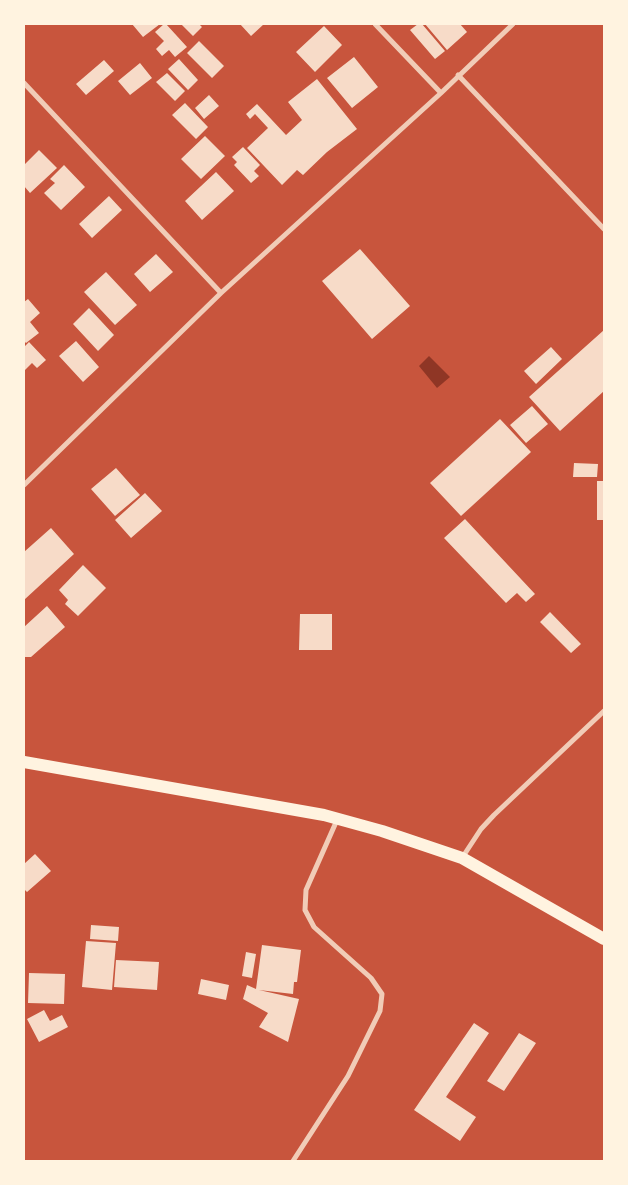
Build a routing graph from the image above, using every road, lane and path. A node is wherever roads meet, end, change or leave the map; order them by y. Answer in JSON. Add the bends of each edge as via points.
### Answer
{"nodes":[{"id":1,"x":375,"y":24,"type":"edge"},
{"id":2,"x":513,"y":24,"type":"edge"},
{"id":3,"x":458,"y":76,"type":"junction"},
{"id":4,"x":24,"y":83,"type":"edge"},
{"id":5,"x":441,"y":93,"type":"junction"},
{"id":6,"x":604,"y":229,"type":"edge"},
{"id":7,"x":221,"y":293,"type":"junction"},
{"id":8,"x":24,"y":485,"type":"edge"},
{"id":9,"x":604,"y":711,"type":"edge"},
{"id":10,"x":24,"y":762,"type":"edge"},
{"id":11,"x":337,"y":819,"type":"junction"},
{"id":12,"x":462,"y":858,"type":"junction"},
{"id":13,"x":604,"y":939,"type":"edge"},
{"id":14,"x":294,"y":1161,"type":"edge"}],
"edges":[{"from":1,"to":5,"type":"street"},
{"from":2,"to":3,"type":"street"},
{"from":3,"to":5,"type":"street"},
{"from":3,"to":6,"type":"street"},
{"from":4,"to":7,"type":"street"},
{"from":5,"to":7,"type":"street"},
{"from":7,"to":8,"type":"street"},
{"from":9,"to":12,"type":"street","via":[[494,815]]},
{"from":10,"to":11,"type":"main road"},
{"from":11,"to":12,"type":"main road"},
{"from":11,"to":14,"type":"street","via":[[306,890],[305,910],[314,927],[371,978],[382,994],[380,1011],[348,1076]]},
{"from":12,"to":13,"type":"main road"}]}
